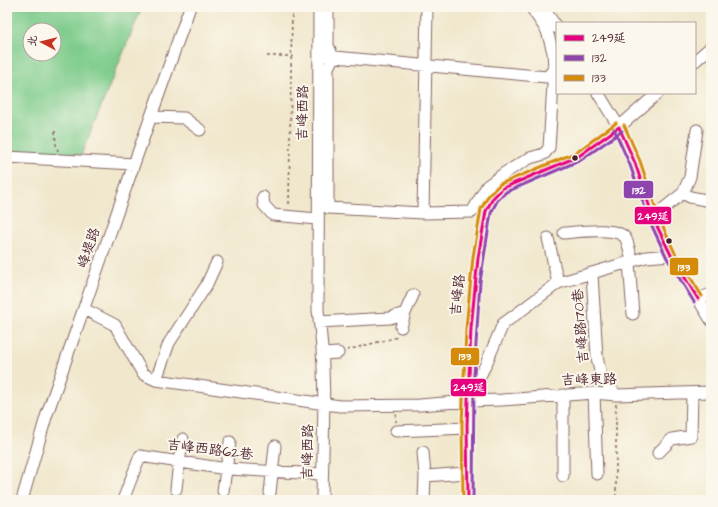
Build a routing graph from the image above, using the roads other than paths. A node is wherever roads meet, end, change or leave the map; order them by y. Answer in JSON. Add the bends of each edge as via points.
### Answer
{"nodes":[{"id":1,"x":190,"y":7,"type":"edge"},
{"id":2,"x":319,"y":7,"type":"edge"},
{"id":3,"x":328,"y":7,"type":"edge"},
{"id":4,"x":427,"y":7,"type":"edge"},
{"id":5,"x":531,"y":7,"type":"edge"},
{"id":6,"x":543,"y":7,"type":"edge"},
{"id":7,"x":556,"y":26,"type":"edge"},
{"id":8,"x":711,"y":47,"type":"edge"},
{"id":9,"x":319,"y":56,"type":"junction"},
{"id":10,"x":333,"y":57,"type":"junction"},
{"id":11,"x":696,"y":60,"type":"edge"},
{"id":12,"x":426,"y":65,"type":"junction"},
{"id":13,"x":554,"y":69,"type":"junction"},
{"id":14,"x":599,"y":94,"type":"edge"},
{"id":15,"x":657,"y":94,"type":"edge"},
{"id":16,"x":152,"y":117,"type":"junction"},
{"id":17,"x":620,"y":127,"type":"junction"},
{"id":18,"x":200,"y":130,"type":"dead end"},
{"id":19,"x":697,"y":130,"type":"dead end"},
{"id":20,"x":7,"y":157,"type":"edge"},
{"id":21,"x":134,"y":164,"type":"junction"},
{"id":22,"x":683,"y":193,"type":"junction"},
{"id":23,"x":263,"y":197,"type":"dead end"},
{"id":24,"x":711,"y":201,"type":"edge"},
{"id":25,"x":424,"y":213,"type":"junction"},
{"id":26,"x":653,"y":217,"type":"junction"},
{"id":27,"x":317,"y":219,"type":"junction"},
{"id":28,"x":564,"y":233,"type":"dead end"},
{"id":29,"x":548,"y":238,"type":"dead end"},
{"id":30,"x":671,"y":255,"type":"junction"},
{"id":31,"x":217,"y":262,"type":"dead end"},
{"id":32,"x":631,"y":262,"type":"junction"},
{"id":33,"x":592,"y":274,"type":"junction"},
{"id":34,"x":558,"y":283,"type":"junction"},
{"id":35,"x":413,"y":294,"type":"dead end"},
{"id":36,"x":711,"y":294,"type":"edge"},
{"id":37,"x":698,"y":300,"type":"junction"},
{"id":38,"x":84,"y":309,"type":"junction"},
{"id":39,"x":405,"y":313,"type":"junction"},
{"id":40,"x":633,"y":314,"type":"dead end"},
{"id":41,"x":711,"y":320,"type":"edge"},
{"id":42,"x":319,"y":322,"type":"junction"},
{"id":43,"x":401,"y":327,"type":"road end"},
{"id":44,"x":338,"y":353,"type":"road end"},
{"id":45,"x":323,"y":354,"type":"junction"},
{"id":46,"x":156,"y":380,"type":"junction"},
{"id":47,"x":711,"y":392,"type":"edge"},
{"id":48,"x":594,"y":393,"type":"junction"},
{"id":49,"x":692,"y":393,"type":"junction"},
{"id":50,"x":563,"y":395,"type":"junction"},
{"id":51,"x":616,"y":395,"type":"junction"},
{"id":52,"x":468,"y":400,"type":"junction"},
{"id":53,"x":324,"y":404,"type":"junction"},
{"id":54,"x":467,"y":428,"type":"junction"},
{"id":55,"x":396,"y":430,"type":"road end"},
{"id":56,"x":183,"y":439,"type":"dead end"},
{"id":57,"x":230,"y":442,"type":"dead end"},
{"id":58,"x":275,"y":446,"type":"dead end"},
{"id":59,"x":423,"y":452,"type":"dead end"},
{"id":60,"x":658,"y":453,"type":"dead end"},
{"id":61,"x":179,"y":462,"type":"junction"},
{"id":62,"x":227,"y":469,"type":"junction"},
{"id":63,"x":272,"y":472,"type":"junction"},
{"id":64,"x":467,"y":473,"type":"junction"},
{"id":65,"x":322,"y":474,"type":"junction"},
{"id":66,"x":597,"y":474,"type":"dead end"},
{"id":67,"x":425,"y":476,"type":"junction"},
{"id":68,"x":563,"y":476,"type":"dead end"},
{"id":69,"x":176,"y":489,"type":"dead end"},
{"id":70,"x":224,"y":491,"type":"dead end"},
{"id":71,"x":270,"y":493,"type":"dead end"},
{"id":72,"x":22,"y":500,"type":"edge"},
{"id":73,"x":123,"y":500,"type":"edge"},
{"id":74,"x":322,"y":500,"type":"edge"},
{"id":75,"x":424,"y":500,"type":"edge"},
{"id":76,"x":468,"y":500,"type":"edge"}],
"edges":[{"from":1,"to":16,"type":"street","name":"峰堤路"},
{"from":2,"to":9,"type":"street","name":"吉峰西路"},
{"from":3,"to":10,"type":"street","via":[[328,45]]},
{"from":4,"to":12,"type":"street"},
{"from":5,"to":13,"type":"street","via":[[547,31],[553,52]]},
{"from":6,"to":7,"type":"street"},
{"from":8,"to":11,"type":"street"},
{"from":9,"to":10,"type":"street"},
{"from":9,"to":27,"type":"street","name":"吉峰西路"},
{"from":10,"to":12,"type":"street"},
{"from":10,"to":25,"type":"street","via":[[328,68],[328,208]]},
{"from":12,"to":13,"type":"street","via":[[547,76]]},
{"from":12,"to":25,"type":"street"},
{"from":13,"to":25,"type":"street","via":[[549,148],[544,154],[530,158],[487,186],[472,212]]},
{"from":14,"to":17,"type":"street"},
{"from":15,"to":17,"type":"street","name":"吉峰路"},
{"from":16,"to":18,"type":"street","via":[[184,118]]},
{"from":16,"to":21,"type":"street","name":"峰堤路"},
{"from":17,"to":26,"type":"street"},
{"from":17,"to":52,"type":"street","name":"吉峰路","via":[[579,156],[503,188],[493,198],[486,211],[472,296]]},
{"from":19,"to":22,"type":"street","via":[[690,177]]},
{"from":20,"to":21,"type":"street"},
{"from":21,"to":38,"type":"street","name":"峰堤路"},
{"from":22,"to":24,"type":"street"},
{"from":22,"to":26,"type":"street"},
{"from":23,"to":27,"type":"street","via":[[264,205],[273,215]]},
{"from":26,"to":30,"type":"street"},
{"from":27,"to":42,"type":"street","name":"吉峰西路"},
{"from":28,"to":32,"type":"street","via":[[619,233],[625,238]]},
{"from":29,"to":34,"type":"street"},
{"from":30,"to":32,"type":"street","name":"吉峰路","via":[[646,257]]},
{"from":30,"to":37,"type":"street"},
{"from":31,"to":46,"type":"street","via":[[206,286],[169,343]]},
{"from":32,"to":33,"type":"street","name":"吉峰路"},
{"from":32,"to":40,"type":"street"},
{"from":33,"to":34,"type":"street","name":"吉峰路"},
{"from":33,"to":51,"type":"street","name":"吉峰路170巷","via":[[597,357],[601,376]]},
{"from":34,"to":52,"type":"street","name":"吉峰路","via":[[503,324]]},
{"from":35,"to":39,"type":"street"},
{"from":36,"to":37,"type":"street"},
{"from":37,"to":41,"type":"street"},
{"from":38,"to":46,"type":"street","name":"吉峰西路","via":[[115,325],[143,374]]},
{"from":38,"to":72,"type":"street","name":"峰堤路","via":[[46,417]]},
{"from":39,"to":42,"type":"street","via":[[390,318]]},
{"from":39,"to":43,"type":"street"},
{"from":42,"to":45,"type":"street","name":"吉峰西路"},
{"from":44,"to":45,"type":"street"},
{"from":45,"to":53,"type":"street","name":"吉峰西路"},
{"from":46,"to":53,"type":"street","name":"吉峰西路"},
{"from":47,"to":49,"type":"street","name":"吉峰東路"},
{"from":48,"to":50,"type":"street","name":"吉峰東路"},
{"from":48,"to":51,"type":"street","name":"吉峰東路"},
{"from":48,"to":66,"type":"street"},
{"from":49,"to":51,"type":"street","name":"吉峰東路"},
{"from":49,"to":60,"type":"street","via":[[691,436],[672,439]]},
{"from":50,"to":52,"type":"street","name":"吉峰東路"},
{"from":50,"to":68,"type":"street"},
{"from":52,"to":53,"type":"street","name":"吉峰西路","via":[[396,406]]},
{"from":52,"to":54,"type":"street","name":"吉峰路"},
{"from":53,"to":65,"type":"street","name":"吉峰西路"},
{"from":54,"to":55,"type":"street"},
{"from":54,"to":64,"type":"street","name":"吉峰路"},
{"from":56,"to":61,"type":"street"},
{"from":57,"to":62,"type":"street"},
{"from":58,"to":63,"type":"street"},
{"from":59,"to":67,"type":"street"},
{"from":61,"to":62,"type":"street","name":"吉峰西路62巷"},
{"from":61,"to":69,"type":"street"},
{"from":61,"to":73,"type":"street","name":"吉峰西路62巷","via":[[140,456]]},
{"from":62,"to":63,"type":"street","name":"吉峰西路62巷"},
{"from":62,"to":70,"type":"street"},
{"from":63,"to":65,"type":"street","name":"吉峰西路62巷"},
{"from":63,"to":71,"type":"street"},
{"from":64,"to":67,"type":"street"},
{"from":64,"to":76,"type":"street","name":"吉峰路"},
{"from":65,"to":74,"type":"street","name":"吉峰西路"},
{"from":67,"to":75,"type":"street"}]}
